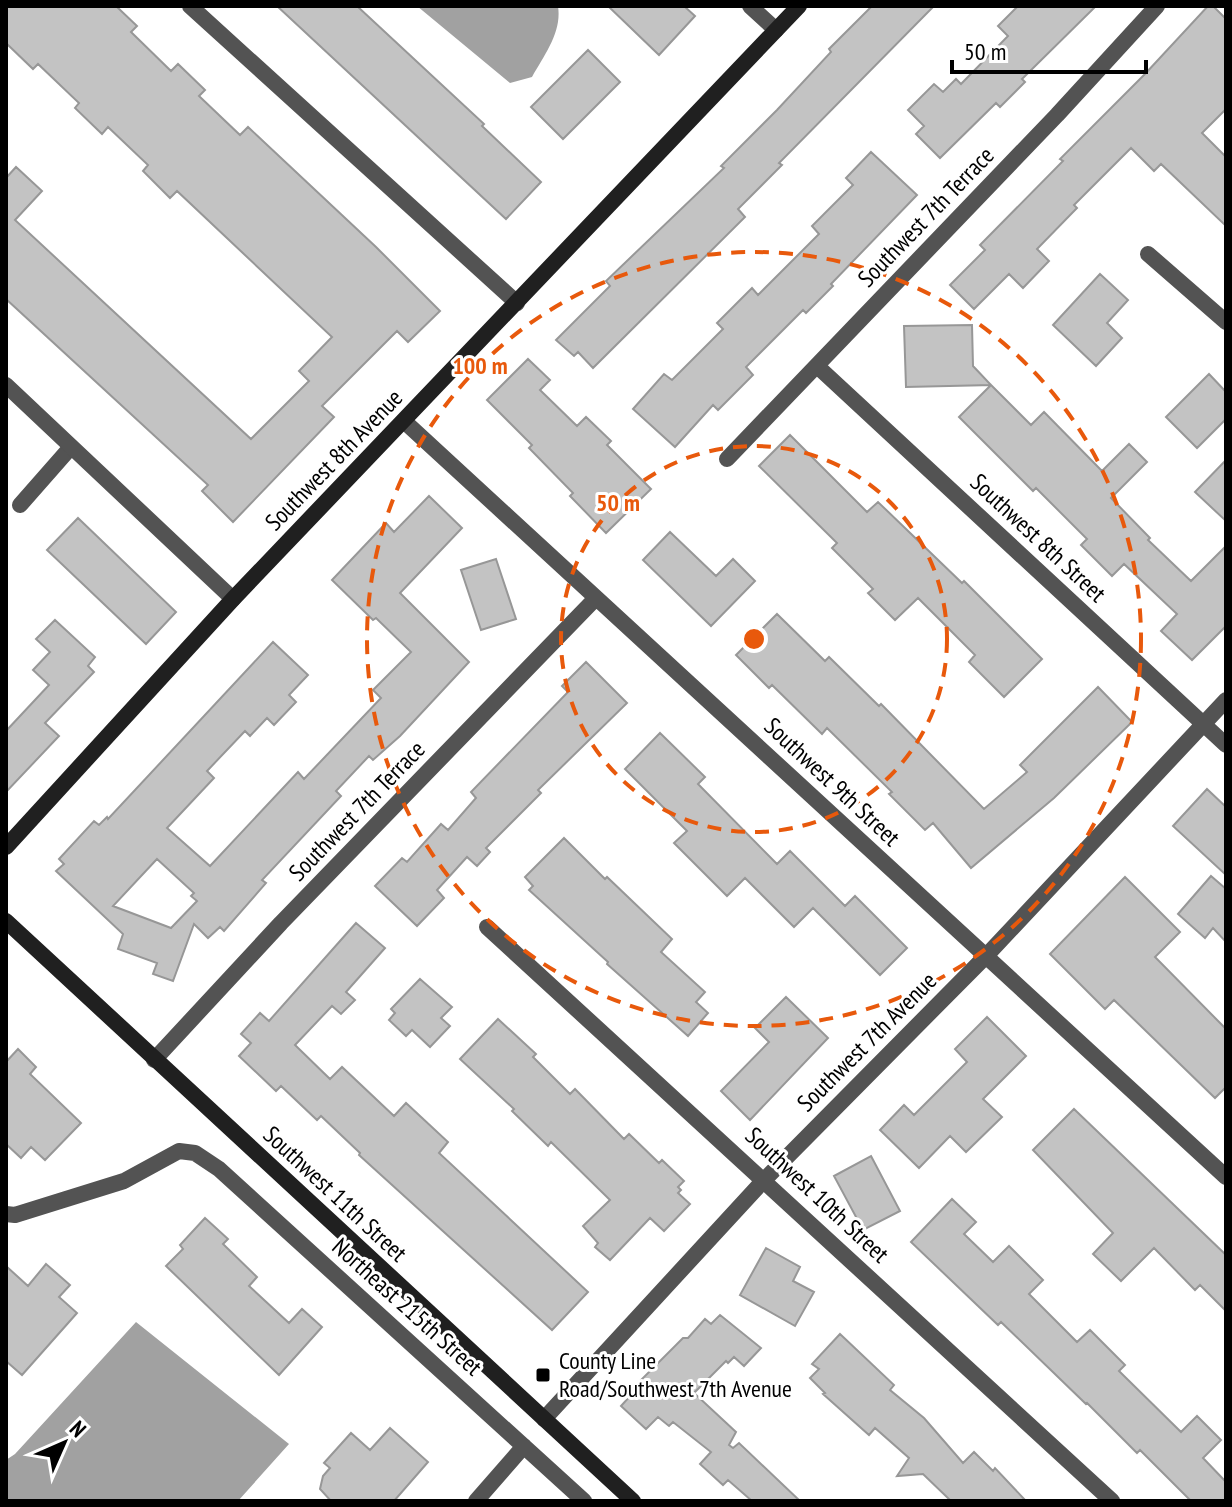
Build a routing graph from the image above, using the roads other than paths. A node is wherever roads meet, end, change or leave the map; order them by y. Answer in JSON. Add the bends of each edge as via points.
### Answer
{"nodes":[{"id":1,"x":190,"y":6,"type":"edge"},
{"id":2,"x":750,"y":6,"type":"edge"},
{"id":3,"x":799,"y":6,"type":"edge"},
{"id":4,"x":1157,"y":6,"type":"edge"},
{"id":5,"x":776,"y":30,"type":"junction"},
{"id":6,"x":1148,"y":254,"type":"dead end"},
{"id":7,"x":517,"y":303,"type":"junction"},
{"id":8,"x":1226,"y":322,"type":"edge"},
{"id":9,"x":817,"y":366,"type":"junction"},
{"id":10,"x":6,"y":385,"type":"edge"},
{"id":11,"x":405,"y":422,"type":"junction"},
{"id":12,"x":71,"y":447,"type":"junction"},
{"id":13,"x":727,"y":459,"type":"dead end"},
{"id":14,"x":20,"y":505,"type":"dead end"},
{"id":15,"x":596,"y":598,"type":"junction"},
{"id":16,"x":233,"y":599,"type":"junction"},
{"id":17,"x":1226,"y":700,"type":"edge"},
{"id":18,"x":1203,"y":725,"type":"junction"},
{"id":19,"x":1226,"y":745,"type":"edge"},
{"id":20,"x":6,"y":847,"type":"edge"},
{"id":21,"x":6,"y":921,"type":"edge"},
{"id":22,"x":487,"y":927,"type":"dead end"},
{"id":23,"x":986,"y":956,"type":"junction"},
{"id":24,"x":154,"y":1060,"type":"junction"},
{"id":25,"x":1226,"y":1177,"type":"edge"},
{"id":26,"x":765,"y":1179,"type":"junction"},
{"id":27,"x":6,"y":1214,"type":"edge"},
{"id":28,"x":544,"y":1419,"type":"junction"},
{"id":29,"x":524,"y":1446,"type":"junction"},
{"id":30,"x":476,"y":1501,"type":"edge"},
{"id":31,"x":584,"y":1501,"type":"edge"},
{"id":32,"x":633,"y":1501,"type":"edge"},
{"id":33,"x":1112,"y":1501,"type":"edge"}],
"edges":[{"from":1,"to":7,"type":"street"},
{"from":2,"to":5,"type":"street"},
{"from":3,"to":5,"type":"street","name":"Southwest 8th Avenue"},
{"from":4,"to":9,"type":"street","name":"Southwest 7th Terrace"},
{"from":5,"to":7,"type":"street","name":"Southwest 8th Avenue"},
{"from":6,"to":8,"type":"street"},
{"from":7,"to":11,"type":"street","name":"Southwest 8th Avenue"},
{"from":9,"to":13,"type":"street","name":"Southwest 7th Terrace"},
{"from":9,"to":18,"type":"street","name":"Southwest 8th Street"},
{"from":10,"to":12,"type":"street"},
{"from":11,"to":15,"type":"street","name":"Southwest 9th Street"},
{"from":11,"to":16,"type":"street","name":"Southwest 8th Avenue"},
{"from":12,"to":14,"type":"street"},
{"from":12,"to":16,"type":"street"},
{"from":15,"to":23,"type":"street","name":"Southwest 9th Street"},
{"from":15,"to":24,"type":"street","name":"Southwest 7th Terrace"},
{"from":16,"to":20,"type":"street","name":"Southwest 8th Avenue"},
{"from":17,"to":18,"type":"street","name":"Southwest 7th Avenue"},
{"from":18,"to":19,"type":"street","name":"Southwest 8th Street"},
{"from":18,"to":23,"type":"street","name":"Southwest 7th Avenue"},
{"from":21,"to":24,"type":"street","name":"Southwest 11th Street"},
{"from":22,"to":26,"type":"street","name":"Southwest 10th Street"},
{"from":23,"to":25,"type":"street","name":"Southwest 9th Street"},
{"from":23,"to":26,"type":"street","name":"Southwest 7th Avenue"},
{"from":24,"to":28,"type":"street","name":"Southwest 11th Street"},
{"from":26,"to":28,"type":"street","name":"Southwest 7th Avenue"},
{"from":26,"to":33,"type":"street","name":"Southwest 10th Street"},
{"from":27,"to":29,"type":"street","name":"Northeast 215th Street","via":[[124,1181],[179,1151],[195,1153],[219,1169]]},
{"from":28,"to":32,"type":"street","name":"Southwest 11th Street"},
{"from":29,"to":30,"type":"street"},
{"from":29,"to":31,"type":"street","name":"Northeast 215th Street"}]}
